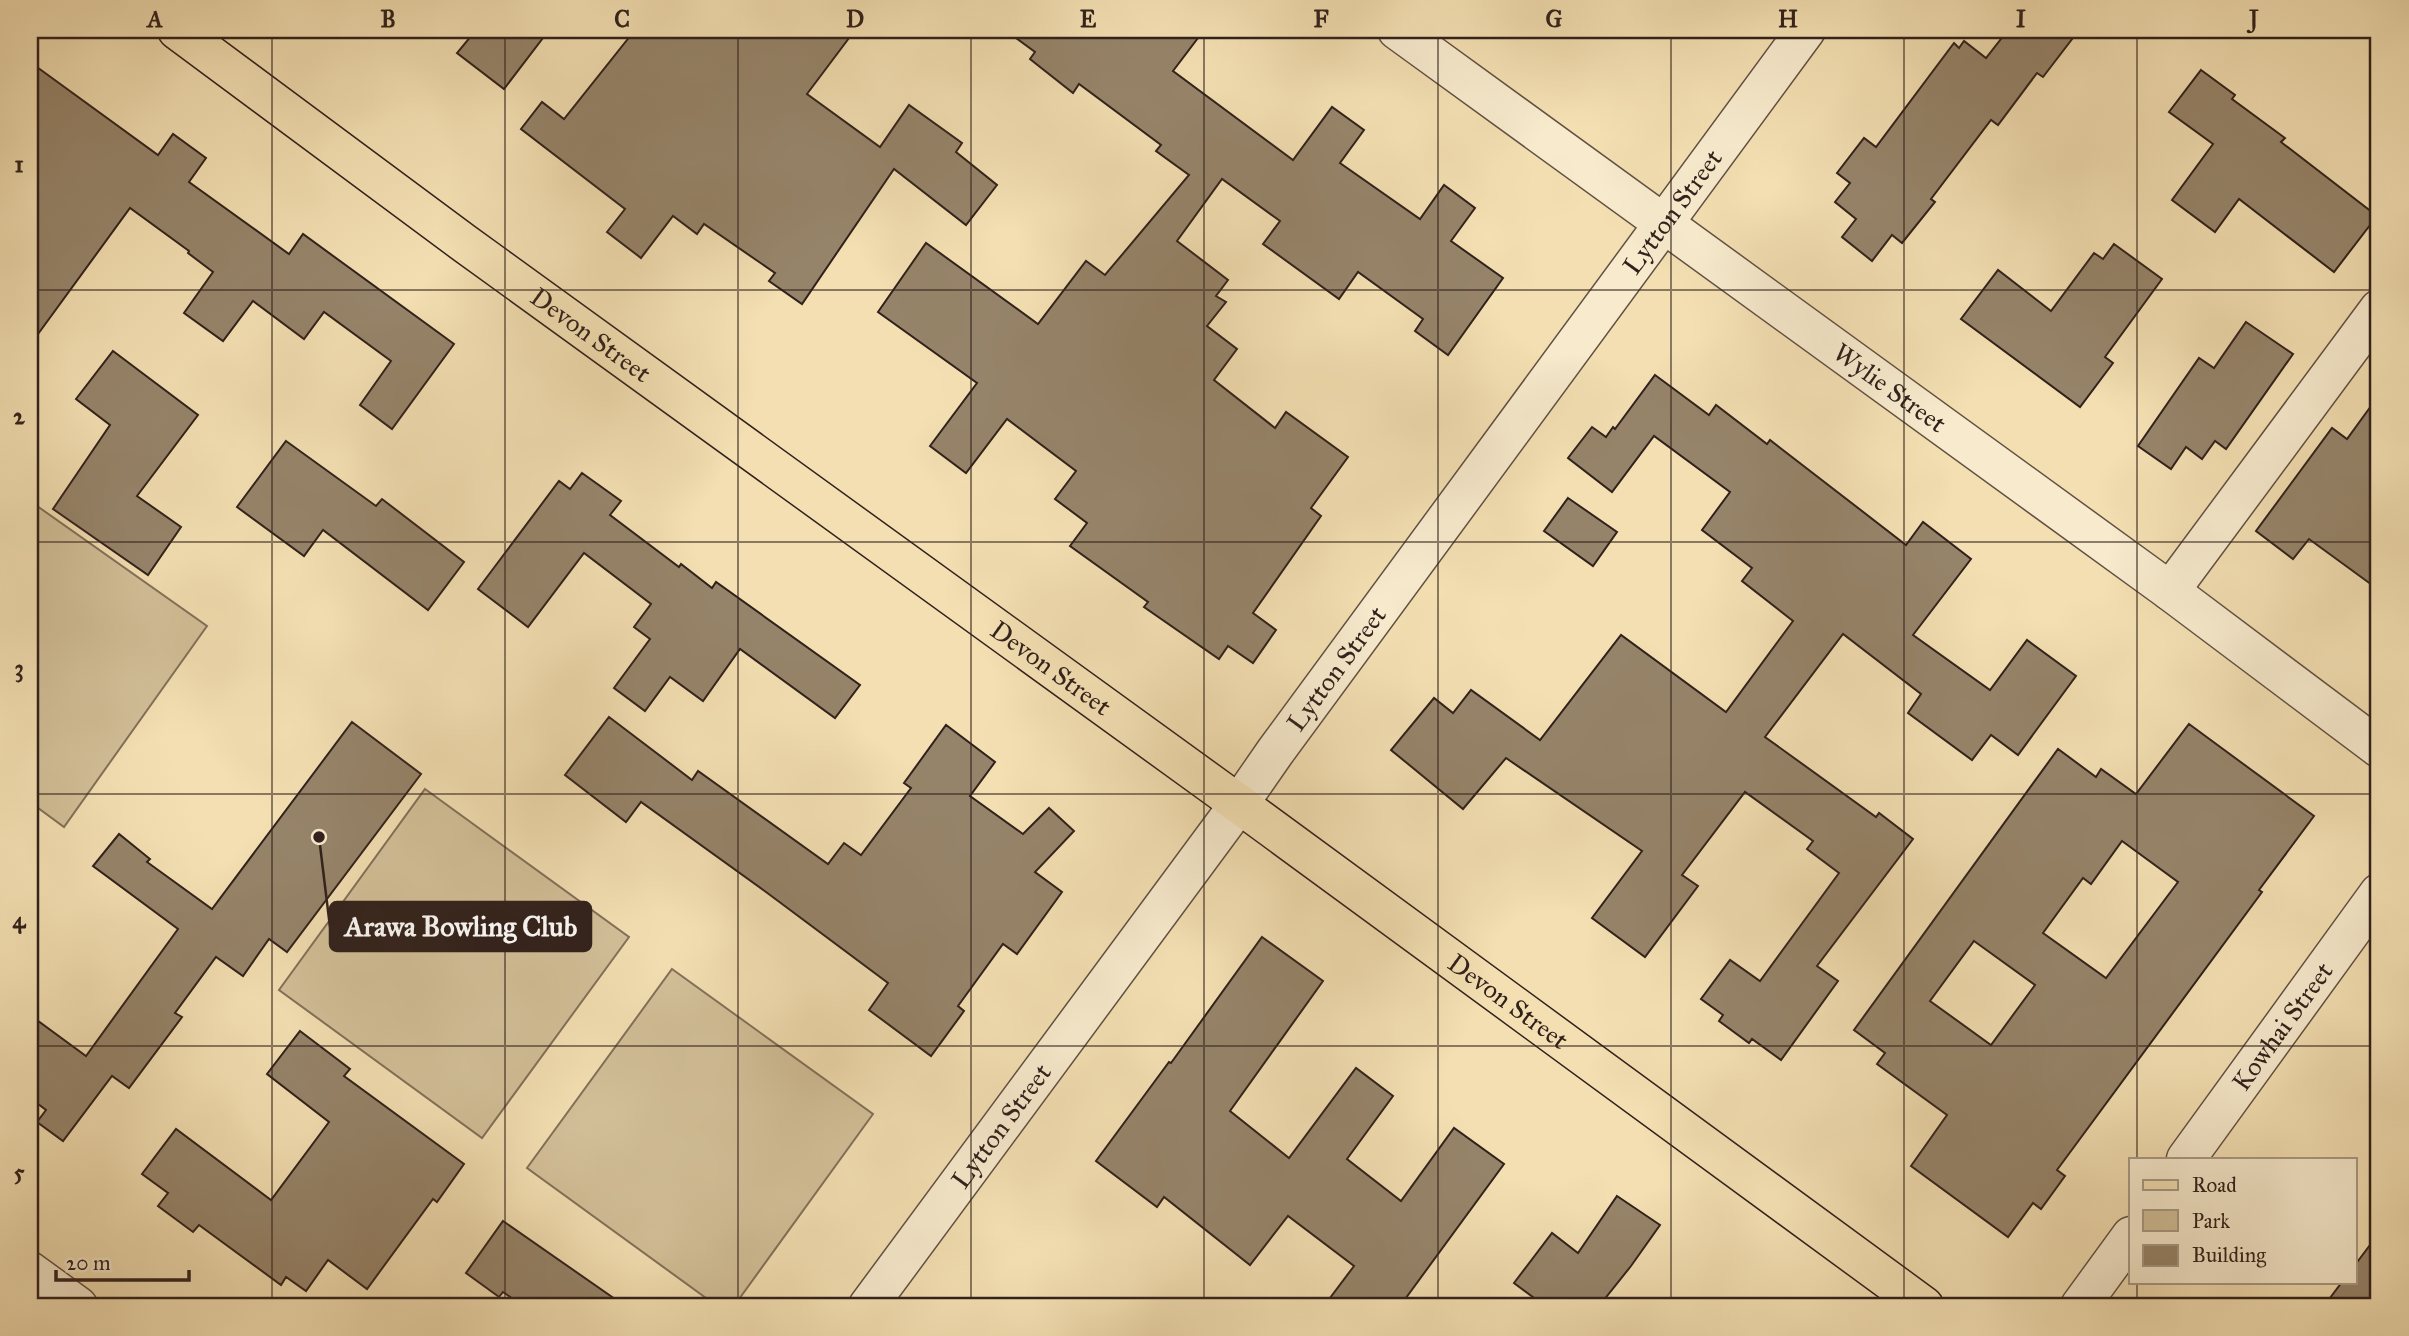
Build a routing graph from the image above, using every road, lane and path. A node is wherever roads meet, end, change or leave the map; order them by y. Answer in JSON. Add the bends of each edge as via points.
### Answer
{"nodes":[{"id":1,"x":177,"y":30,"type":"edge"},
{"id":2,"x":1397,"y":30,"type":"edge"},
{"id":3,"x":1806,"y":30,"type":"edge"},
{"id":4,"x":1664,"y":224,"type":"junction"},
{"id":5,"x":2379,"y":309,"type":"edge"},
{"id":6,"x":2170,"y":591,"type":"junction"},
{"id":7,"x":2379,"y":748,"type":"edge"},
{"id":8,"x":1239,"y":804,"type":"junction"},
{"id":9,"x":2379,"y":893,"type":"edge"},
{"id":10,"x":2187,"y":1158,"type":"edge"},
{"id":11,"x":2129,"y":1239,"type":"edge"},
{"id":12,"x":30,"y":1271,"type":"edge"},
{"id":13,"x":78,"y":1306,"type":"edge"},
{"id":14,"x":867,"y":1306,"type":"edge"},
{"id":15,"x":1924,"y":1306,"type":"edge"},
{"id":16,"x":2080,"y":1306,"type":"edge"}],
"edges":[{"from":1,"to":8,"type":"main road","name":"Devon Street"},
{"from":2,"to":4,"type":"street","name":"Wylie Street"},
{"from":3,"to":4,"type":"street","name":"Lytton Street"},
{"from":4,"to":6,"type":"street","name":"Wylie Street"},
{"from":4,"to":8,"type":"street","name":"Lytton Street"},
{"from":5,"to":6,"type":"street"},
{"from":6,"to":7,"type":"street","name":"Wylie Street"},
{"from":8,"to":14,"type":"street","name":"Lytton Street"},
{"from":8,"to":15,"type":"main road","name":"Devon Street"},
{"from":9,"to":10,"type":"street","name":"Kowhai Street"},
{"from":11,"to":16,"type":"street"},
{"from":12,"to":13,"type":"street"}]}
